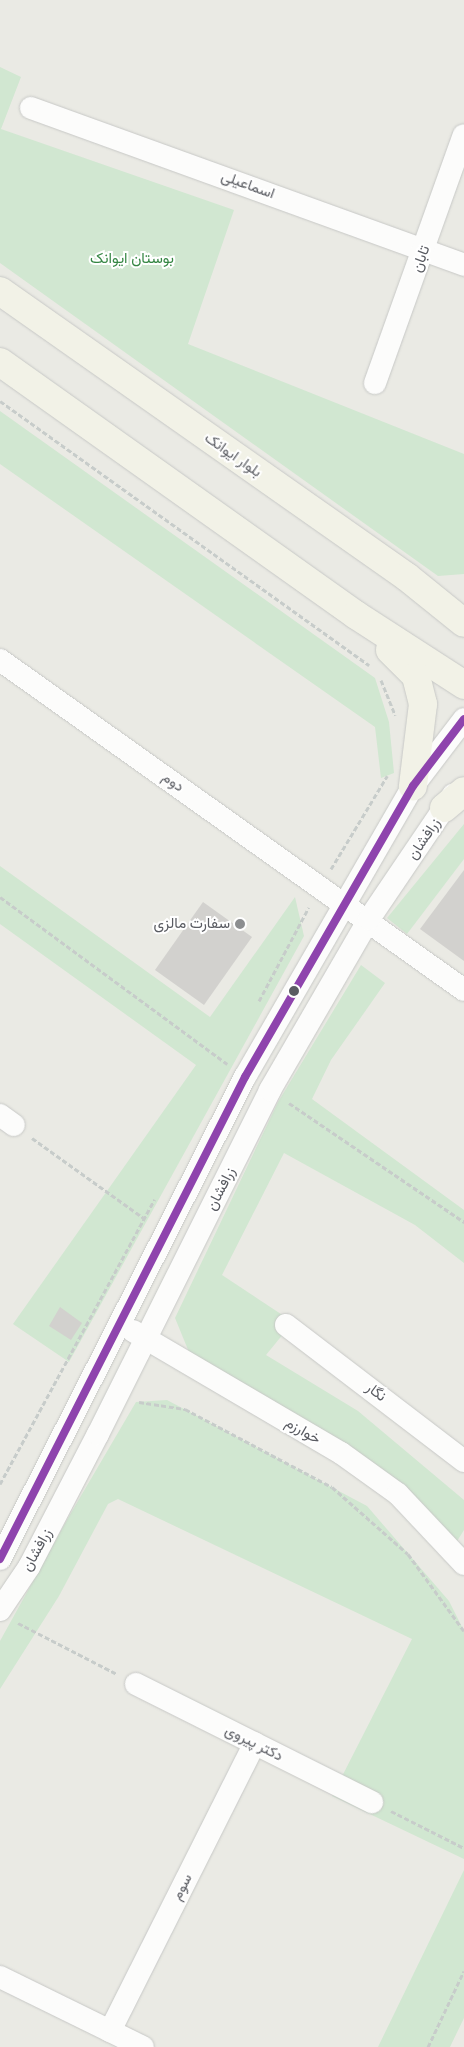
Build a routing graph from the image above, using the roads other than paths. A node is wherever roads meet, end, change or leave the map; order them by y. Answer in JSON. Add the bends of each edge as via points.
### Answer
{"nodes":[{"id":1,"x":31,"y":108,"type":"dead end"},
{"id":2,"x":464,"y":135,"type":"edge"},
{"id":3,"x":425,"y":248,"type":"junction"},
{"id":4,"x":464,"y":265,"type":"edge"},
{"id":5,"x":0,"y":291,"type":"edge"},
{"id":6,"x":0,"y":362,"type":"edge"},
{"id":7,"x":375,"y":382,"type":"dead end"},
{"id":8,"x":407,"y":576,"type":"junction"},
{"id":9,"x":464,"y":608,"type":"edge"},
{"id":10,"x":356,"y":614,"type":"junction"},
{"id":11,"x":464,"y":623,"type":"edge"},
{"id":12,"x":0,"y":660,"type":"edge"},
{"id":13,"x":464,"y":685,"type":"edge"},
{"id":14,"x":464,"y":720,"type":"edge"},
{"id":15,"x":464,"y":780,"type":"edge"},
{"id":16,"x":414,"y":786,"type":"junction"},
{"id":17,"x":454,"y":800,"type":"edge"},
{"id":18,"x":345,"y":903,"type":"junction"},
{"id":19,"x":369,"y":919,"type":"junction"},
{"id":20,"x":464,"y":990,"type":"edge"},
{"id":21,"x":121,"y":1324,"type":"junction"},
{"id":22,"x":286,"y":1326,"type":"dead end"},
{"id":23,"x":146,"y":1338,"type":"junction"},
{"id":24,"x":464,"y":1461,"type":"edge"},
{"id":25,"x":0,"y":1559,"type":"edge"},
{"id":26,"x":464,"y":1564,"type":"edge"},
{"id":27,"x":4,"y":1614,"type":"edge"},
{"id":28,"x":136,"y":1684,"type":"road end"},
{"id":29,"x":255,"y":1743,"type":"junction"},
{"id":30,"x":372,"y":1802,"type":"road end"},
{"id":31,"x":0,"y":1977,"type":"edge"},
{"id":32,"x":110,"y":2031,"type":"junction"},
{"id":33,"x":143,"y":2047,"type":"edge"}],
"edges":[{"from":1,"to":3,"type":"street","name":"اسماعیلی"},
{"from":2,"to":3,"type":"street","name":"تابان"},
{"from":3,"to":4,"type":"street","name":"اسماعیلی"},
{"from":3,"to":7,"type":"street","name":"تابان"},
{"from":5,"to":8,"type":"main road","name":"بلوار ایوانک"},
{"from":6,"to":10,"type":"main road"},
{"from":8,"to":9,"type":"main road"},
{"from":8,"to":11,"type":"main road","name":"بلوار ایوانک"},
{"from":10,"to":13,"type":"main road"},
{"from":10,"to":16,"type":"main road","via":[[416,676],[423,704]]},
{"from":12,"to":18,"type":"street","name":"دوم"},
{"from":14,"to":16,"type":"street","name":"زرافشان"},
{"from":15,"to":17,"type":"street","name":"زرافشان"},
{"from":16,"to":18,"type":"street","name":"زرافشان"},
{"from":17,"to":19,"type":"street","name":"زرافشان"},
{"from":18,"to":19,"type":"street","name":"دوم"},
{"from":18,"to":21,"type":"street","name":"زرافشان","via":[[244,1077]]},
{"from":19,"to":20,"type":"street","name":"دوم"},
{"from":19,"to":23,"type":"street","name":"زرافشان","via":[[270,1090]]},
{"from":21,"to":23,"type":"street","name":"خوارزم"},
{"from":21,"to":25,"type":"street","name":"زرافشان"},
{"from":22,"to":24,"type":"street","name":"نگار"},
{"from":23,"to":26,"type":"street","name":"خوارزم","via":[[341,1453],[398,1494]]},
{"from":23,"to":27,"type":"street","name":"زرافشان"},
{"from":28,"to":29,"type":"street","name":"دکتر پیروی"},
{"from":29,"to":30,"type":"street","name":"دکتر پیروی"},
{"from":29,"to":32,"type":"street","name":"سوم"},
{"from":31,"to":32,"type":"street"},
{"from":32,"to":33,"type":"street"}]}
